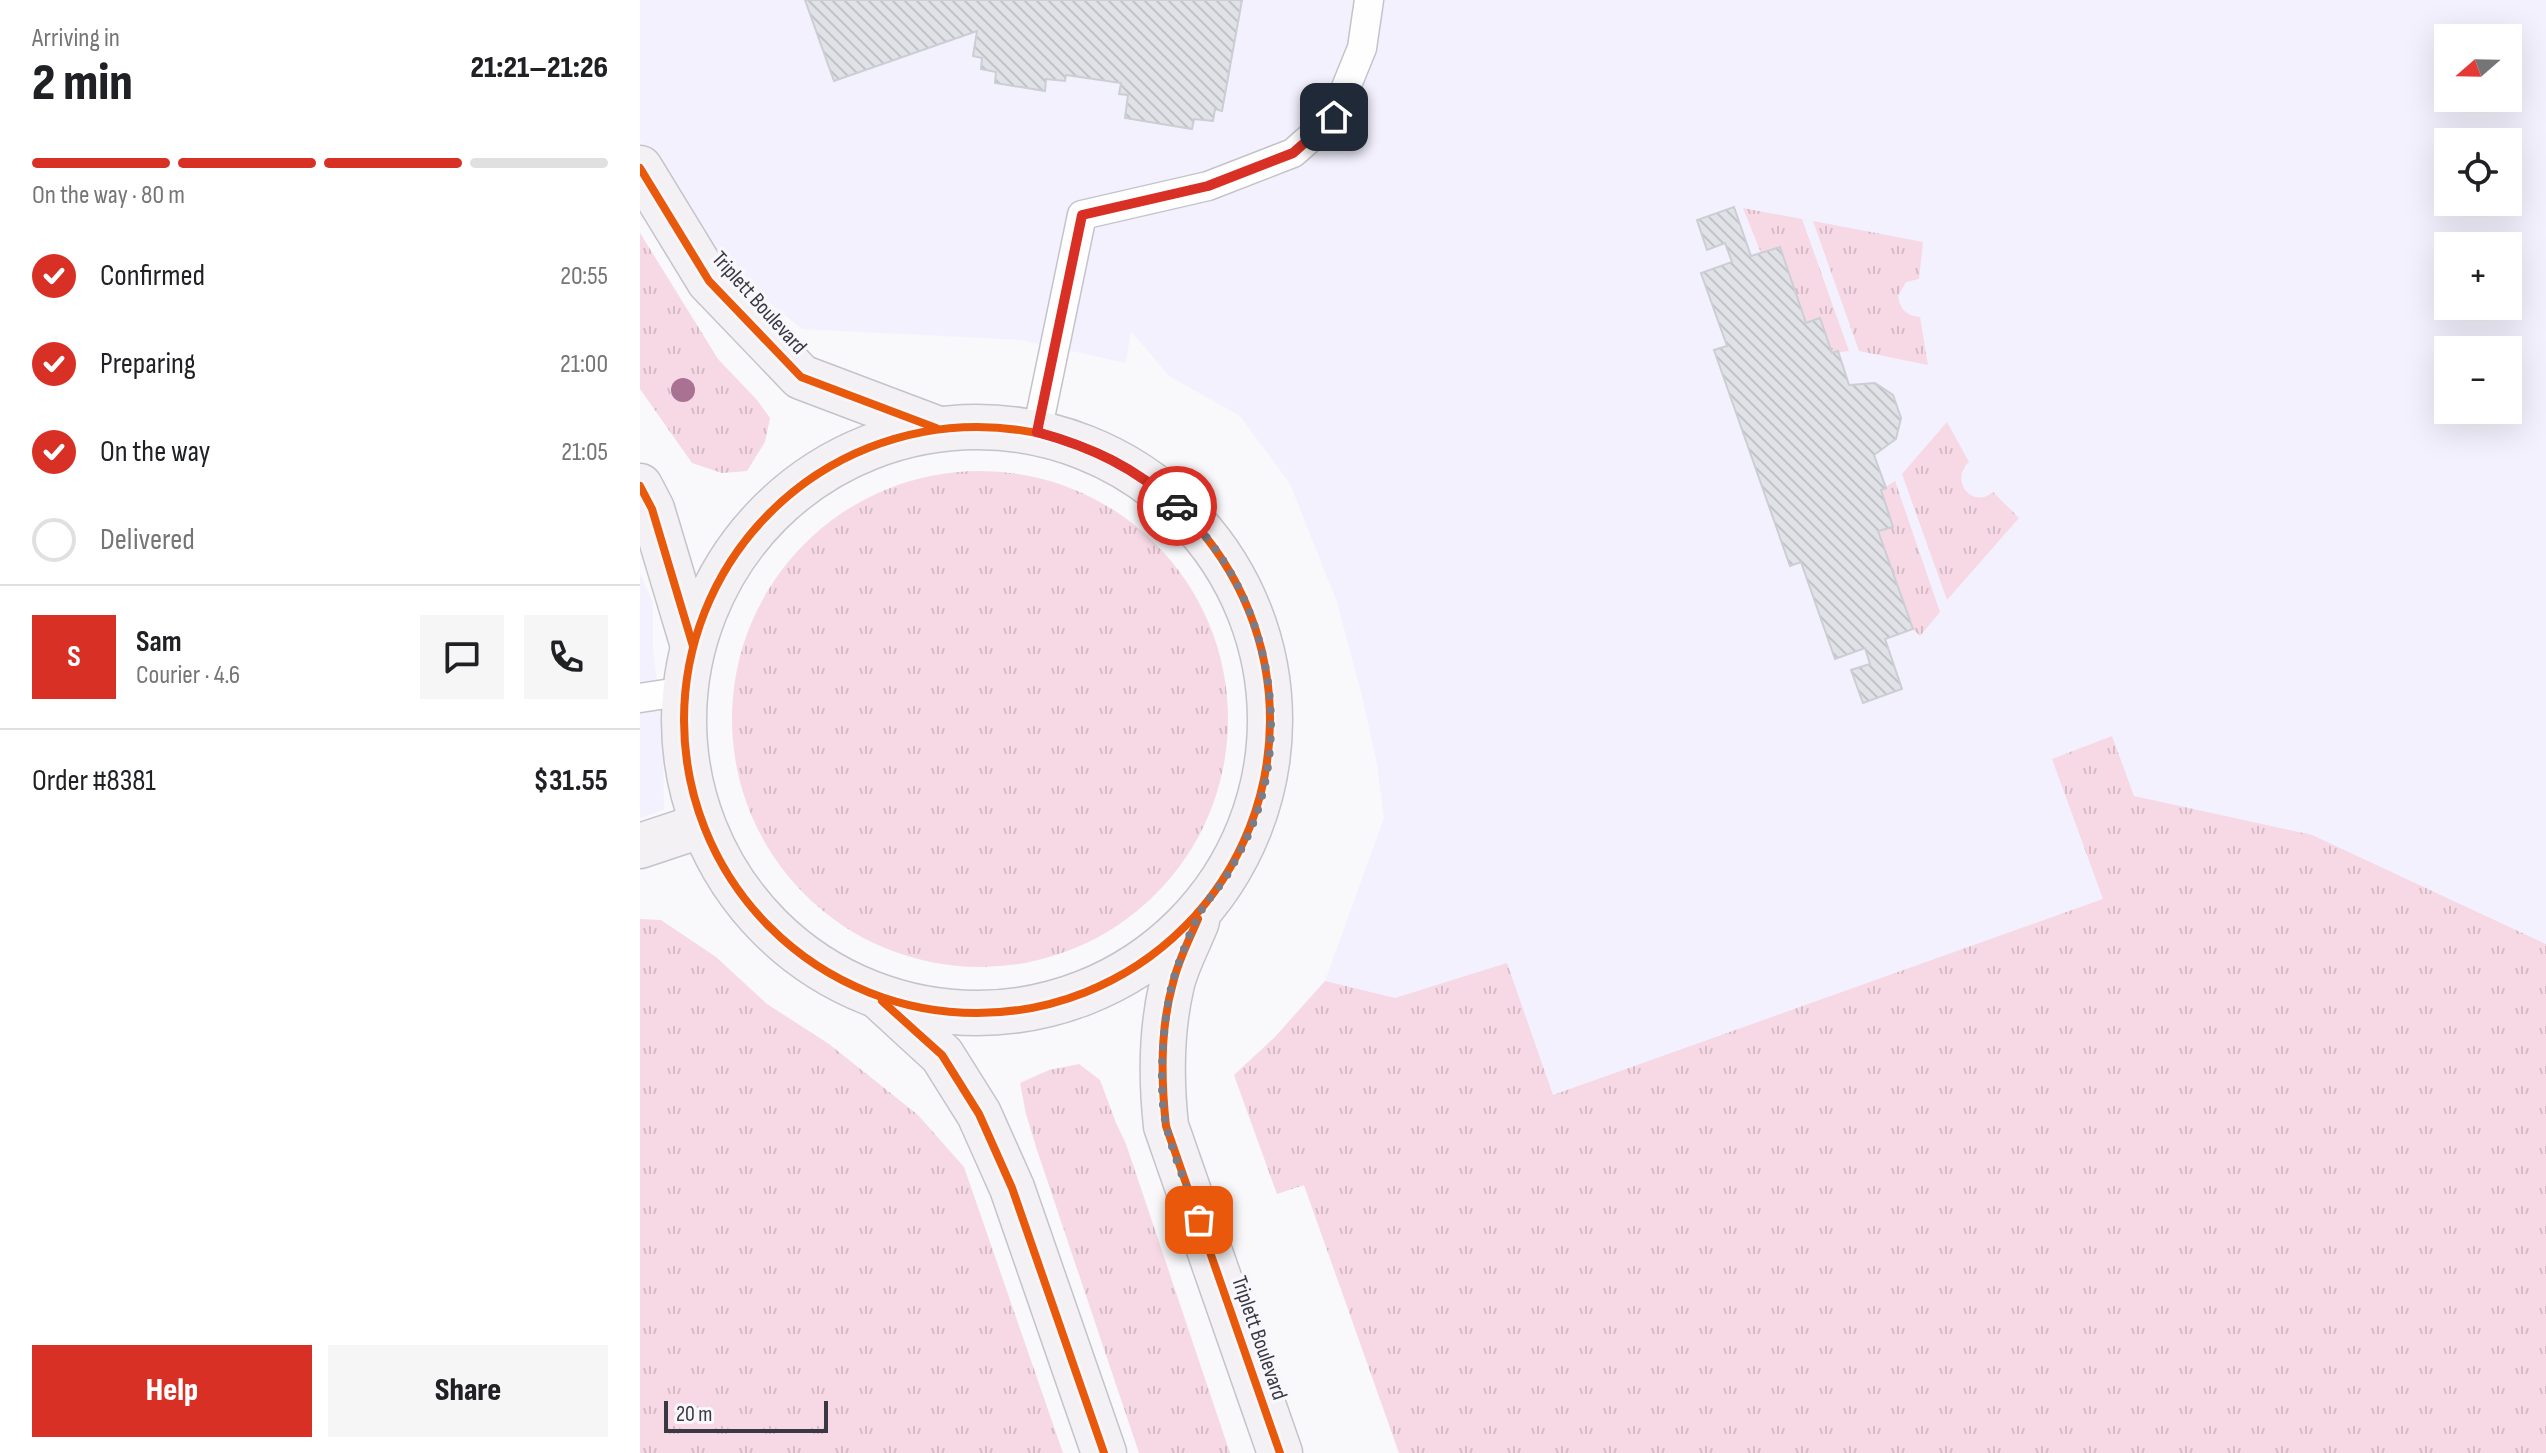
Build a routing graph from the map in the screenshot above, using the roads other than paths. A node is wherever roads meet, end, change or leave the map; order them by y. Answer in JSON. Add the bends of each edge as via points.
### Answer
{"nodes":[{"id":1,"x":1369,"y":0,"type":"edge"},
{"id":2,"x":640,"y":168,"type":"edge"},
{"id":3,"x":936,"y":428,"type":"junction"},
{"id":4,"x":1037,"y":432,"type":"junction"},
{"id":5,"x":640,"y":486,"type":"edge"},
{"id":6,"x":652,"y":552,"type":"edge"},
{"id":7,"x":693,"y":646,"type":"junction"},
{"id":8,"x":685,"y":691,"type":"junction"},
{"id":9,"x":640,"y":698,"type":"edge"},
{"id":10,"x":703,"y":825,"type":"junction"},
{"id":11,"x":640,"y":846,"type":"edge"},
{"id":12,"x":1201,"y":911,"type":"junction"},
{"id":13,"x":878,"y":997,"type":"junction"},
{"id":14,"x":1104,"y":1453,"type":"edge"},
{"id":15,"x":1280,"y":1453,"type":"edge"}],
"edges":[{"from":1,"to":4,"type":"lane","via":[[1362,48],[1334,117],[1293,153],[1208,186],[1082,215]]},
{"from":2,"to":3,"type":"main road","name":"Triplett Boulevard","via":[[709,281],[801,377]]},
{"from":3,"to":4,"type":"main road"},
{"from":3,"to":7,"type":"main road","via":[[888,439],[842,458],[800,484],[733,556],[709,599]]},
{"from":4,"to":12,"type":"main road","via":[[1118,462],[1187,514],[1238,585],[1255,625],[1271,711],[1261,797],[1247,838]]},
{"from":5,"to":6,"type":"main road","via":[[652,509]]},
{"from":6,"to":7,"type":"main road"},
{"from":7,"to":8,"type":"main road"},
{"from":8,"to":9,"type":"lane"},
{"from":8,"to":10,"type":"main road","via":[[684,736]]},
{"from":10,"to":11,"type":"main road"},
{"from":10,"to":13,"type":"main road","via":[[720,863],[772,930],[816,965]]},
{"from":12,"to":13,"type":"main road","via":[[1134,969],[1053,1004],[965,1014]]},
{"from":12,"to":15,"type":"main road","name":"Triplett Boulevard","via":[[1173,983],[1165,1031],[1166,1126]]},
{"from":13,"to":14,"type":"main road","via":[[942,1055],[979,1114],[1012,1188]]}]}
